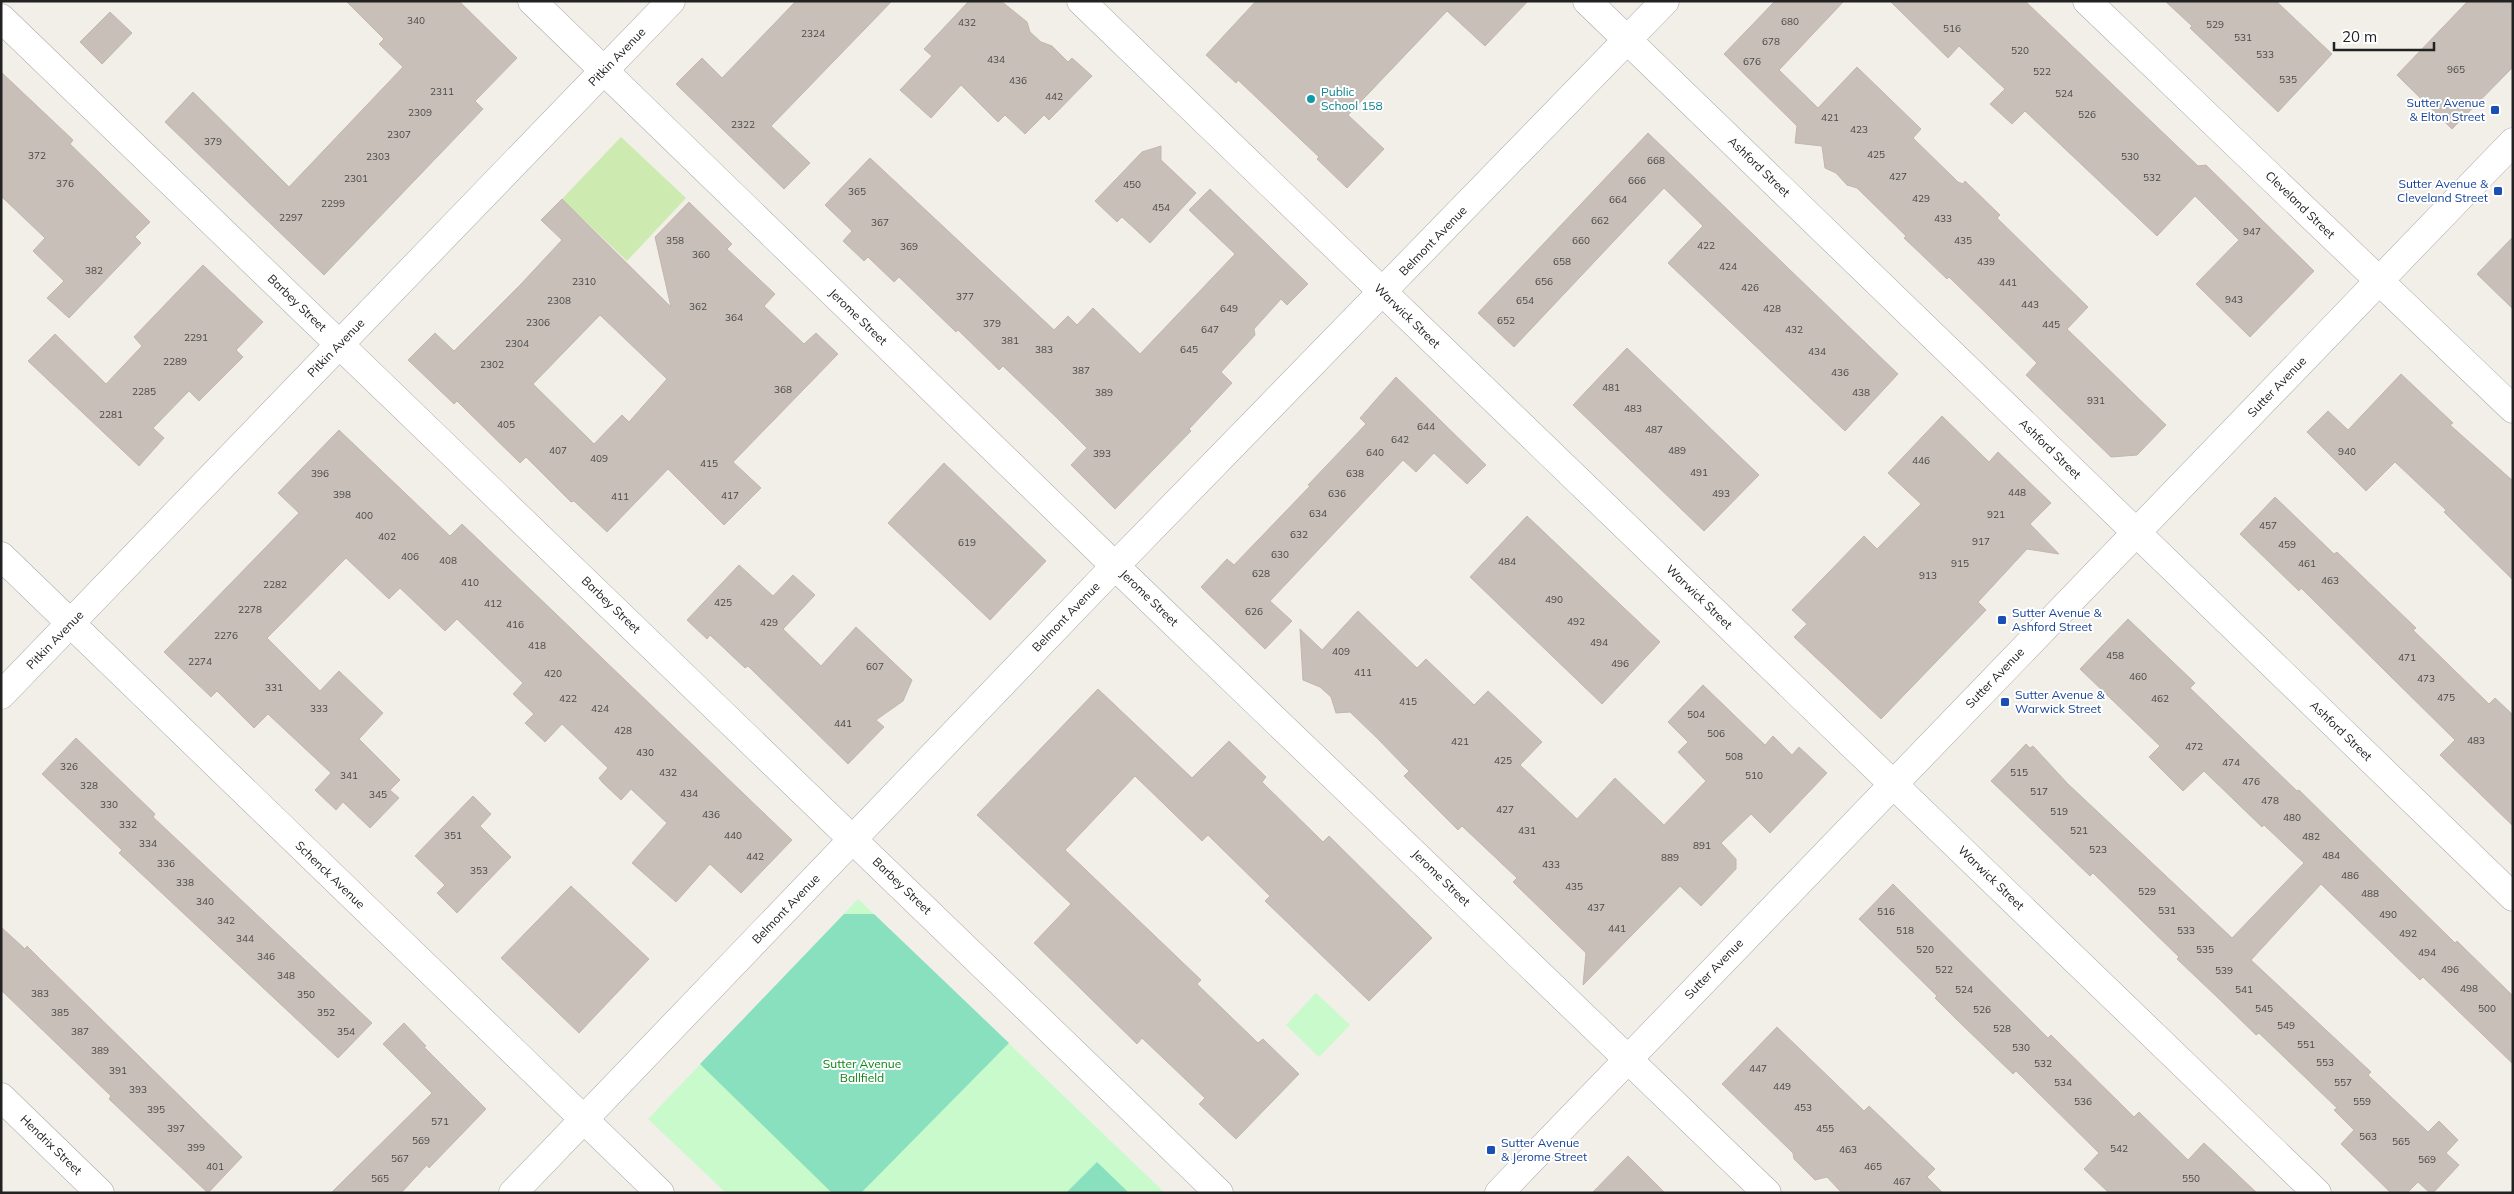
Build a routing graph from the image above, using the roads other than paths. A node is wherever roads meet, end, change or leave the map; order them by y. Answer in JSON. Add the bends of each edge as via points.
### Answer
{"nodes":[{"id":1,"x":532,"y":1,"type":"edge"},
{"id":2,"x":670,"y":1,"type":"edge"},
{"id":3,"x":1081,"y":1,"type":"edge"},
{"id":4,"x":1587,"y":1,"type":"edge"},
{"id":5,"x":1665,"y":1,"type":"edge"},
{"id":6,"x":2087,"y":1,"type":"edge"},
{"id":7,"x":1,"y":18,"type":"edge"},
{"id":8,"x":1628,"y":40,"type":"junction"},
{"id":9,"x":604,"y":70,"type":"junction"},
{"id":10,"x":2513,"y":142,"type":"edge"},
{"id":11,"x":2379,"y":280,"type":"junction"},
{"id":12,"x":1383,"y":293,"type":"junction"},
{"id":13,"x":340,"y":344,"type":"junction"},
{"id":14,"x":2513,"y":409,"type":"edge"},
{"id":15,"x":2136,"y":533,"type":"junction"},
{"id":16,"x":1,"y":556,"type":"edge"},
{"id":17,"x":1115,"y":566,"type":"junction"},
{"id":18,"x":71,"y":623,"type":"junction"},
{"id":19,"x":1,"y":695,"type":"edge"},
{"id":20,"x":1893,"y":784,"type":"junction"},
{"id":21,"x":854,"y":839,"type":"junction"},
{"id":22,"x":2513,"y":897,"type":"edge"},
{"id":23,"x":1628,"y":1058,"type":"junction"},
{"id":24,"x":1,"y":1097,"type":"edge"},
{"id":25,"x":583,"y":1120,"type":"junction"},
{"id":26,"x":100,"y":1193,"type":"edge"},
{"id":27,"x":513,"y":1193,"type":"edge"},
{"id":28,"x":660,"y":1193,"type":"edge"},
{"id":29,"x":1219,"y":1193,"type":"edge"},
{"id":30,"x":1499,"y":1193,"type":"edge"},
{"id":31,"x":1767,"y":1193,"type":"edge"},
{"id":32,"x":2317,"y":1193,"type":"edge"}],
"edges":[{"from":1,"to":9,"type":"street","name":"Jerome Street"},
{"from":2,"to":9,"type":"street","name":"Pitkin Avenue"},
{"from":3,"to":12,"type":"street","name":"Warwick Street"},
{"from":4,"to":8,"type":"street","name":"Ashford Street"},
{"from":5,"to":8,"type":"street","name":"Belmont Avenue"},
{"from":6,"to":11,"type":"street","name":"Cleveland Street"},
{"from":7,"to":13,"type":"street","name":"Barbey Street"},
{"from":8,"to":12,"type":"street","name":"Belmont Avenue"},
{"from":8,"to":15,"type":"street","name":"Ashford Street"},
{"from":9,"to":13,"type":"street","name":"Pitkin Avenue"},
{"from":9,"to":17,"type":"street","name":"Jerome Street"},
{"from":10,"to":11,"type":"street","name":"Sutter Avenue"},
{"from":11,"to":14,"type":"street","name":"Cleveland Street"},
{"from":11,"to":15,"type":"street","name":"Sutter Avenue"},
{"from":12,"to":17,"type":"street","name":"Belmont Avenue"},
{"from":12,"to":20,"type":"street","name":"Warwick Street"},
{"from":13,"to":18,"type":"street","name":"Pitkin Avenue"},
{"from":13,"to":21,"type":"street","name":"Barbey Street"},
{"from":15,"to":20,"type":"street","name":"Sutter Avenue"},
{"from":15,"to":22,"type":"street","name":"Ashford Street"},
{"from":16,"to":18,"type":"street","name":"Schenck Avenue"},
{"from":17,"to":21,"type":"street","name":"Belmont Avenue"},
{"from":17,"to":23,"type":"street","name":"Jerome Street"},
{"from":18,"to":19,"type":"street","name":"Pitkin Avenue"},
{"from":18,"to":25,"type":"street","name":"Schenck Avenue"},
{"from":20,"to":23,"type":"street","name":"Sutter Avenue"},
{"from":20,"to":32,"type":"street","name":"Warwick Street"},
{"from":21,"to":25,"type":"street","name":"Belmont Avenue"},
{"from":21,"to":29,"type":"street","name":"Barbey Street"},
{"from":23,"to":30,"type":"street","name":"Sutter Avenue"},
{"from":23,"to":31,"type":"street","name":"Jerome Street"},
{"from":24,"to":26,"type":"street","name":"Hendrix Street"},
{"from":25,"to":27,"type":"street","name":"Belmont Avenue"},
{"from":25,"to":28,"type":"street","name":"Schenck Avenue"}]}
